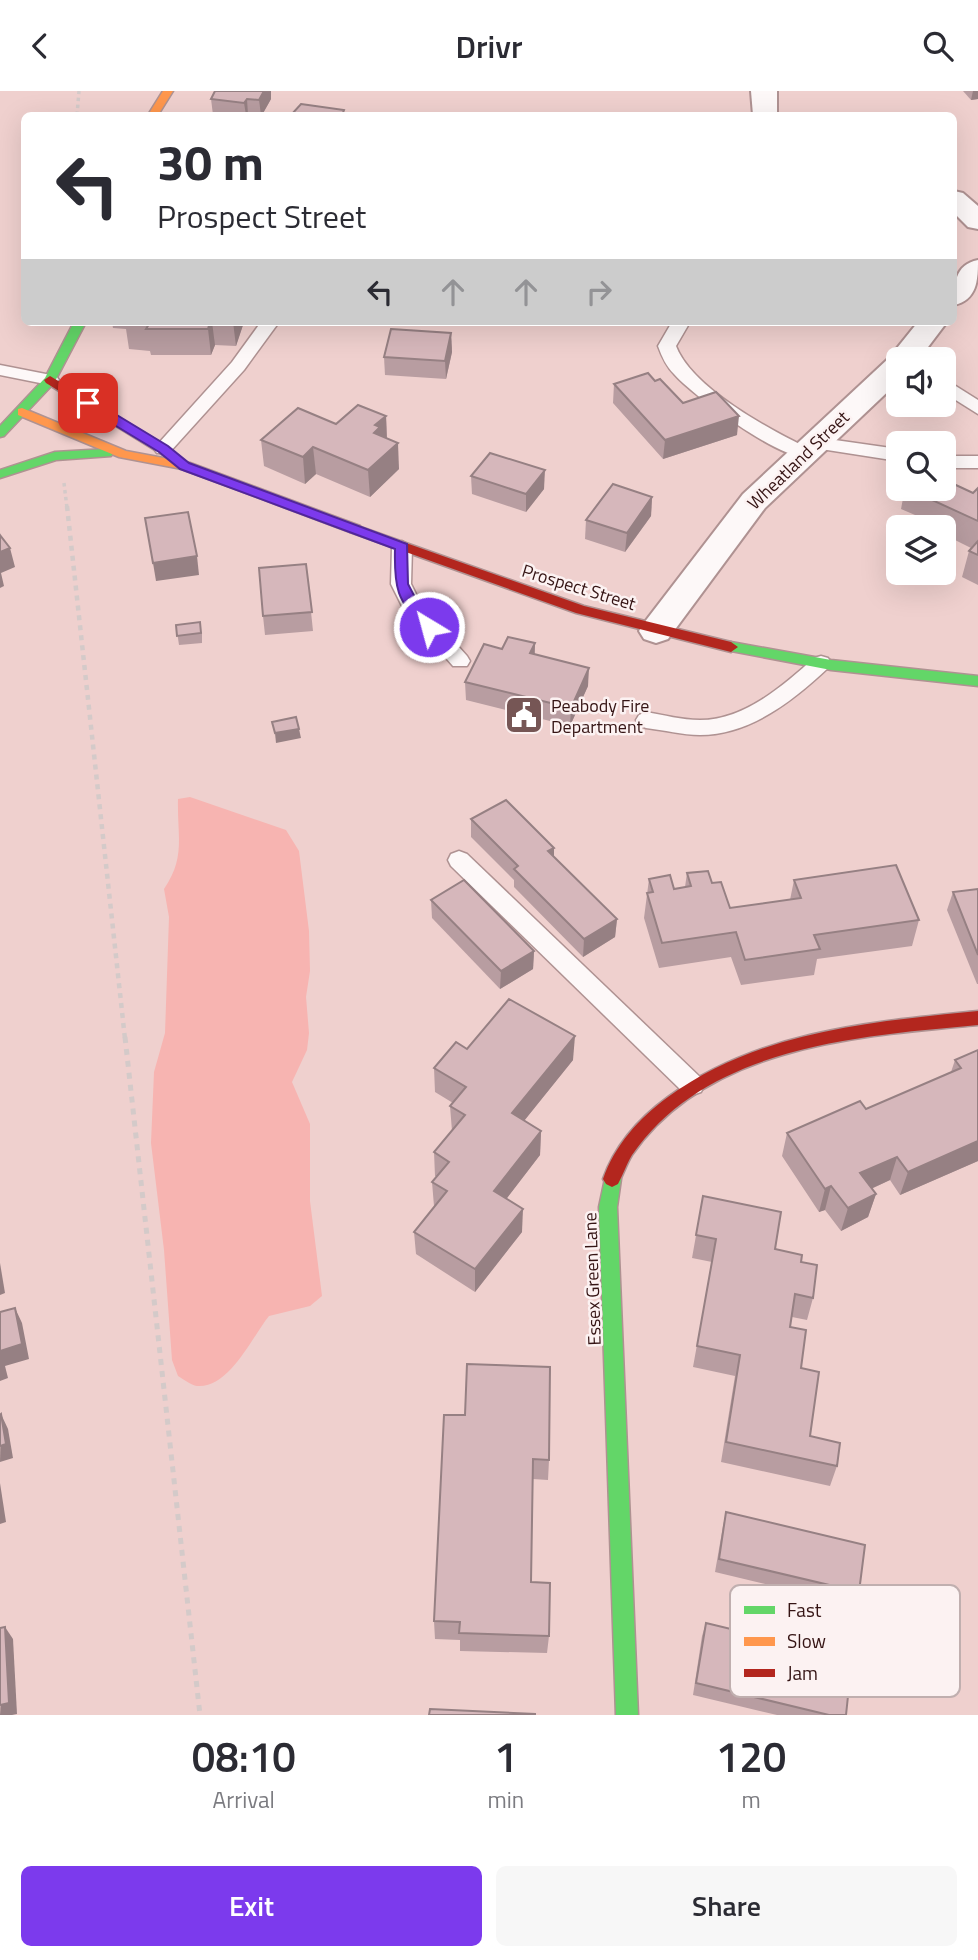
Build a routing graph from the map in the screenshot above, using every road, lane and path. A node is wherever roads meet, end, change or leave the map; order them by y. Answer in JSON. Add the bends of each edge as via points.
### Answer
{"nodes":[{"id":1,"x":79,"y":91,"type":"edge"},
{"id":2,"x":168,"y":91,"type":"edge"},
{"id":3,"x":764,"y":91,"type":"edge"},
{"id":4,"x":77,"y":112,"type":"edge"},
{"id":5,"x":155,"y":112,"type":"edge"},
{"id":6,"x":765,"y":112,"type":"edge"},
{"id":7,"x":957,"y":202,"type":"edge"},
{"id":8,"x":978,"y":221,"type":"edge"},
{"id":9,"x":978,"y":268,"type":"edge"},
{"id":10,"x":957,"y":293,"type":"edge"},
{"id":11,"x":78,"y":326,"type":"edge"},
{"id":12,"x":267,"y":326,"type":"edge"},
{"id":13,"x":679,"y":326,"type":"edge"},
{"id":14,"x":930,"y":326,"type":"edge"},
{"id":15,"x":913,"y":347,"type":"edge"},
{"id":16,"x":0,"y":370,"type":"edge"},
{"id":17,"x":886,"y":376,"type":"edge"},
{"id":18,"x":50,"y":380,"type":"junction"},
{"id":19,"x":956,"y":393,"type":"edge"},
{"id":20,"x":978,"y":409,"type":"edge"},
{"id":21,"x":22,"y":412,"type":"junction"},
{"id":22,"x":0,"y":433,"type":"edge"},
{"id":23,"x":809,"y":448,"type":"junction"},
{"id":24,"x":163,"y":449,"type":"junction"},
{"id":25,"x":123,"y":454,"type":"junction"},
{"id":26,"x":886,"y":454,"type":"edge"},
{"id":27,"x":956,"y":462,"type":"edge"},
{"id":28,"x":978,"y":462,"type":"edge"},
{"id":29,"x":185,"y":466,"type":"junction"},
{"id":30,"x":0,"y":474,"type":"edge"},
{"id":31,"x":62,"y":474,"type":"dead end"},
{"id":32,"x":402,"y":547,"type":"junction"},
{"id":33,"x":656,"y":631,"type":"junction"},
{"id":34,"x":460,"y":661,"type":"dead end"},
{"id":35,"x":821,"y":663,"type":"junction"},
{"id":36,"x":978,"y":681,"type":"edge"},
{"id":37,"x":646,"y":720,"type":"dead end"},
{"id":38,"x":459,"y":860,"type":"dead end"},
{"id":39,"x":978,"y":1018,"type":"edge"},
{"id":40,"x":692,"y":1085,"type":"junction"},
{"id":41,"x":200,"y":1715,"type":"edge"},
{"id":42,"x":627,"y":1715,"type":"edge"}],
"edges":[{"from":1,"to":4,"type":"path"},
{"from":2,"to":5,"type":"street"},
{"from":3,"to":6,"type":"street"},
{"from":7,"to":8,"type":"street"},
{"from":9,"to":10,"type":"street"},
{"from":11,"to":18,"type":"street"},
{"from":12,"to":24,"type":"lane","via":[[238,366]]},
{"from":13,"to":23,"type":"lane","via":[[667,346],[682,373],[756,430]]},
{"from":14,"to":15,"type":"street"},
{"from":16,"to":18,"type":"lane"},
{"from":17,"to":23,"type":"street","name":"Wheatland Street"},
{"from":18,"to":21,"type":"street"},
{"from":18,"to":24,"type":"street","name":"Prospect Street"},
{"from":19,"to":20,"type":"lane"},
{"from":21,"to":22,"type":"street"},
{"from":21,"to":25,"type":"street","name":"Prospect Street"},
{"from":23,"to":26,"type":"lane"},
{"from":23,"to":33,"type":"street","name":"Wheatland Street","via":[[754,501]]},
{"from":24,"to":29,"type":"street","name":"Prospect Street"},
{"from":25,"to":29,"type":"street","name":"Prospect Street"},
{"from":25,"to":30,"type":"street","via":[[55,456]]},
{"from":27,"to":28,"type":"lane"},
{"from":29,"to":32,"type":"street","name":"Prospect Street"},
{"from":31,"to":41,"type":"path"},
{"from":32,"to":33,"type":"street","name":"Prospect Street","via":[[581,610]]},
{"from":32,"to":34,"type":"lane","via":[[401,584],[414,610]]},
{"from":33,"to":35,"type":"street","name":"Prospect Street"},
{"from":35,"to":36,"type":"street","name":"Prospect Street"},
{"from":35,"to":37,"type":"lane","via":[[796,686],[745,716],[709,728]]},
{"from":38,"to":40,"type":"lane"},
{"from":39,"to":40,"type":"street","name":"Essex Green Lane","via":[[799,1040],[757,1053]]},
{"from":40,"to":42,"type":"street","name":"Essex Green Lane","via":[[638,1135],[614,1171],[608,1207]]}]}
